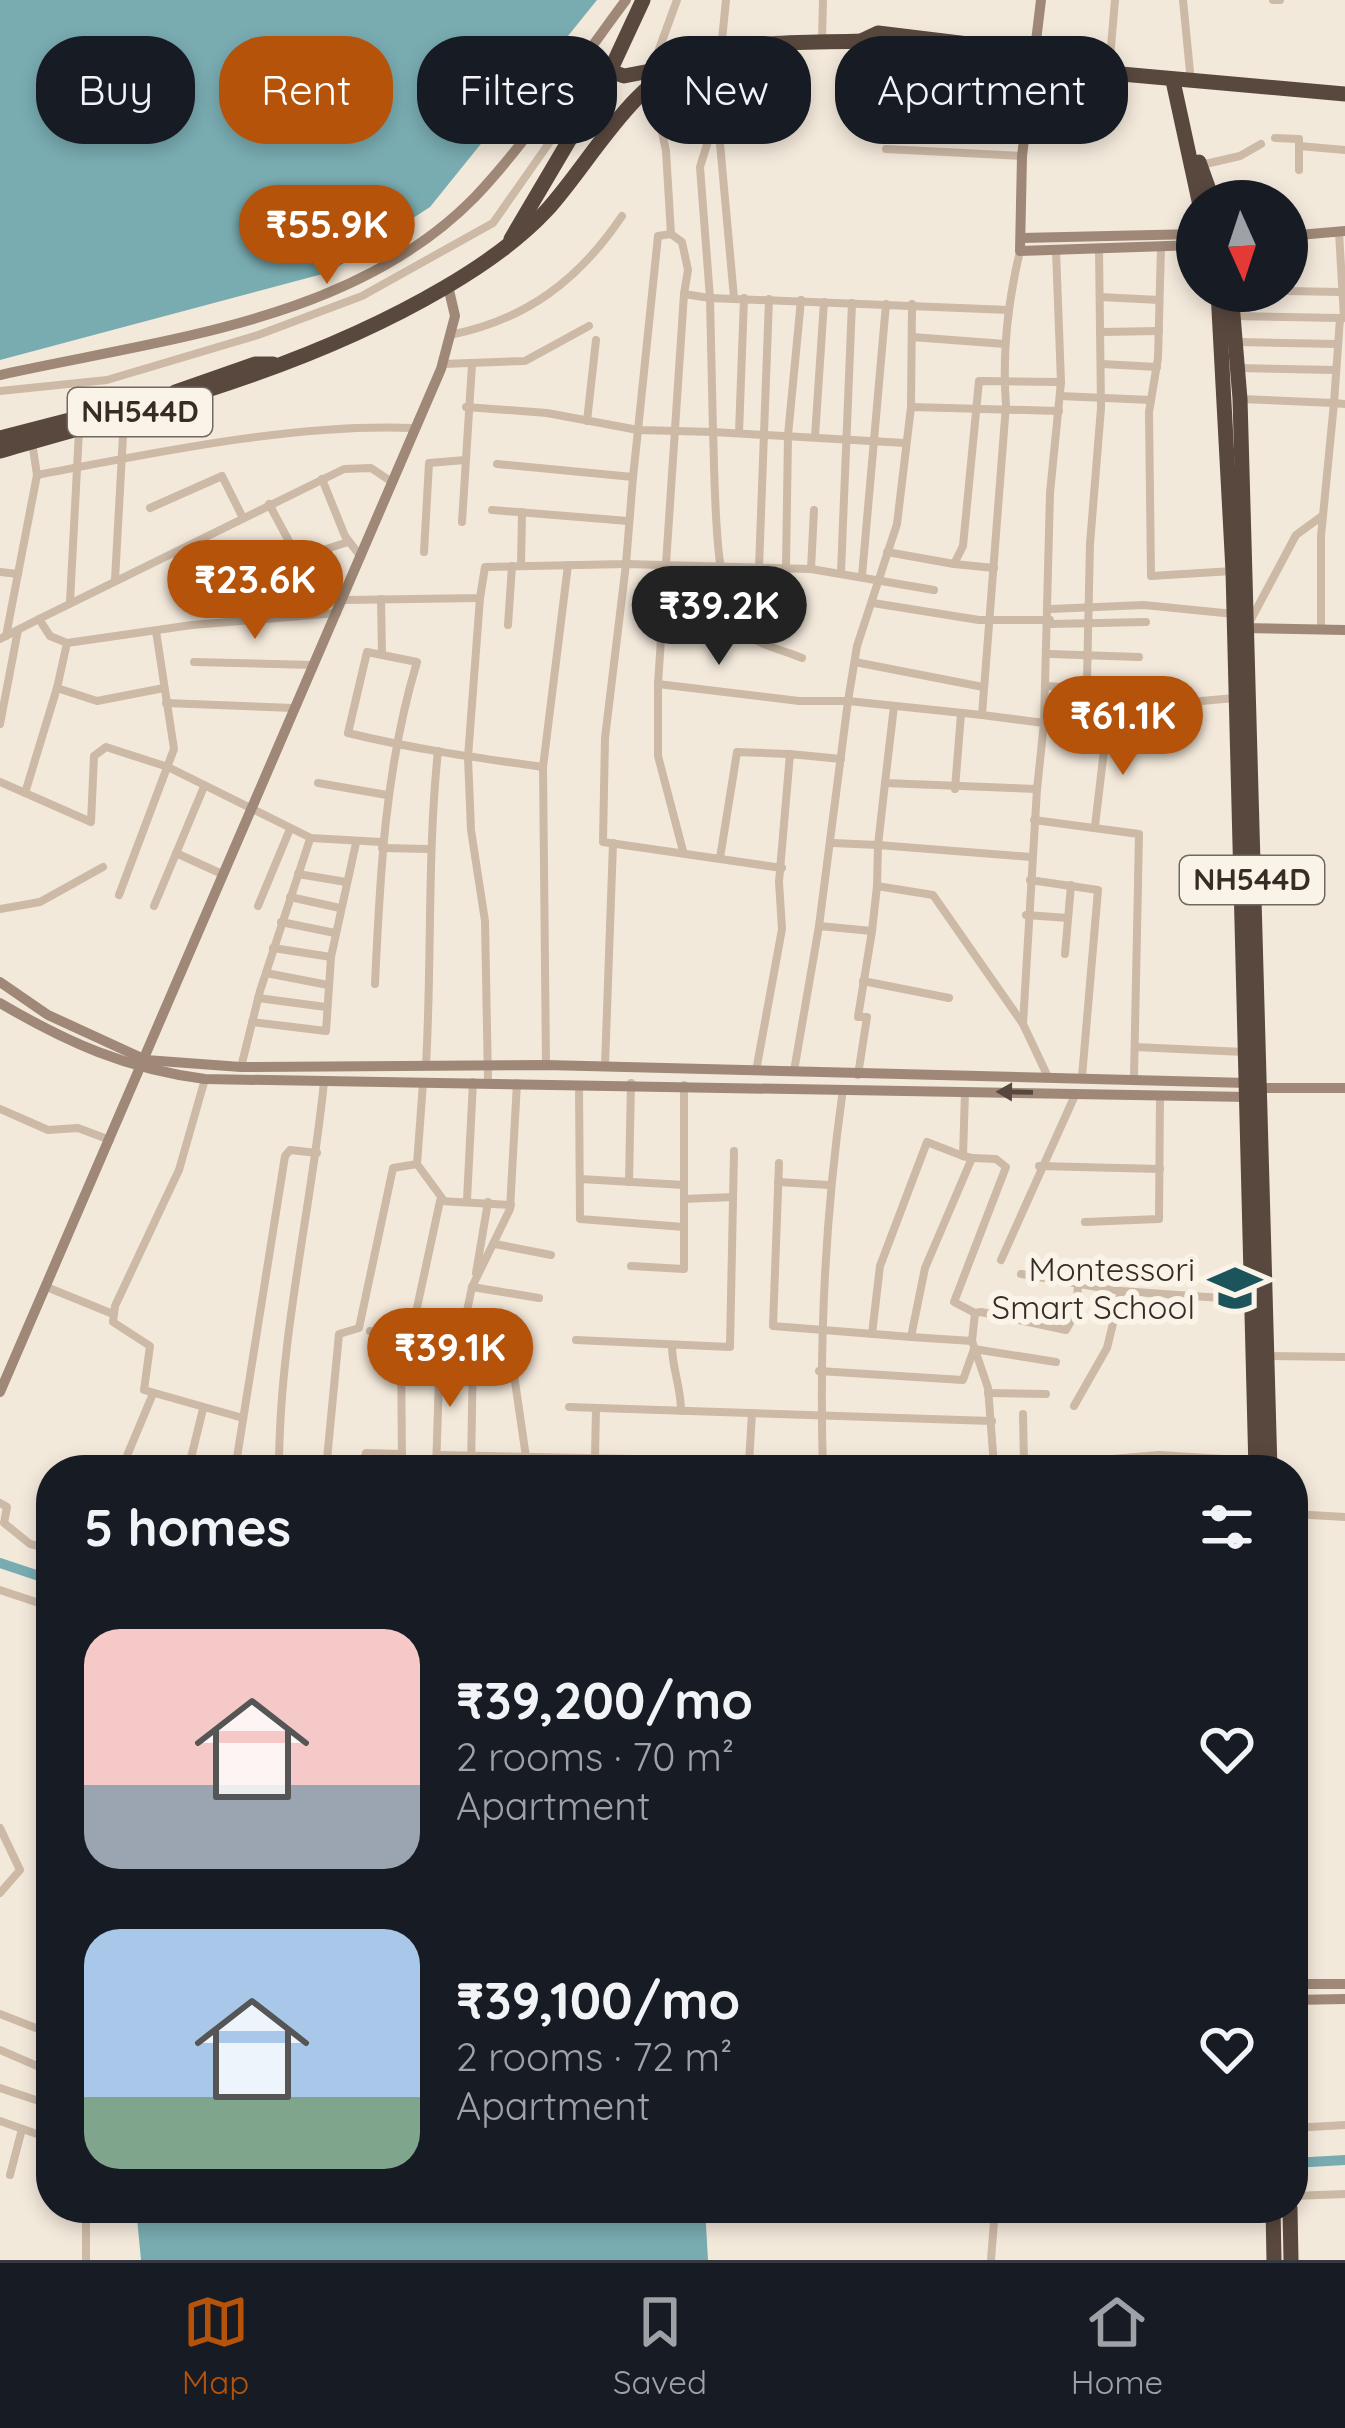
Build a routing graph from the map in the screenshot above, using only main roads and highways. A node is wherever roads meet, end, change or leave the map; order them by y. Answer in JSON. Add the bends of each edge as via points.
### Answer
{"nodes":[{"id":1,"x":643,"y":0,"type":"edge"},
{"id":2,"x":811,"y":44,"type":"edge"},
{"id":3,"x":617,"y":56,"type":"edge"},
{"id":4,"x":1182,"y":82,"type":"junction"},
{"id":5,"x":641,"y":91,"type":"edge"},
{"id":6,"x":1345,"y":94,"type":"edge"},
{"id":7,"x":567,"y":144,"type":"edge"},
{"id":8,"x":1196,"y":180,"type":"edge"},
{"id":9,"x":1205,"y":180,"type":"edge"},
{"id":10,"x":506,"y":247,"type":"junction"},
{"id":11,"x":1219,"y":312,"type":"edge"},
{"id":12,"x":1233,"y":312,"type":"edge"},
{"id":13,"x":275,"y":364,"type":"junction"},
{"id":14,"x":0,"y":438,"type":"edge"},
{"id":15,"x":0,"y":451,"type":"edge"},
{"id":16,"x":1238,"y":623,"type":"junction"},
{"id":17,"x":1243,"y":779,"type":"junction"},
{"id":18,"x":1253,"y":1090,"type":"junction"},
{"id":19,"x":1260,"y":1455,"type":"edge"},
{"id":20,"x":1261,"y":1455,"type":"edge"},
{"id":21,"x":1273,"y":2223,"type":"edge"},
{"id":22,"x":1290,"y":2223,"type":"edge"},
{"id":23,"x":1274,"y":2260,"type":"edge"},
{"id":24,"x":1291,"y":2260,"type":"edge"}],
"edges":[{"from":1,"to":3,"type":"highway"},
{"from":2,"to":4,"type":"highway","via":[[861,41]]},
{"from":4,"to":6,"type":"highway"},
{"from":4,"to":8,"type":"highway"},
{"from":4,"to":9,"type":"highway"},
{"from":5,"to":10,"type":"highway","number":"NH544D","via":[[544,213]]},
{"from":7,"to":10,"type":"highway"},
{"from":10,"to":13,"type":"highway","number":"NH544D","via":[[373,327]]},
{"from":11,"to":16,"type":"highway","number":"NH544D"},
{"from":12,"to":16,"type":"highway","number":"NH544D"},
{"from":13,"to":14,"type":"highway","number":"NH544D"},
{"from":13,"to":15,"type":"highway","number":"NH544D","via":[[223,387]]},
{"from":16,"to":17,"type":"highway","number":"NH544D"},
{"from":16,"to":17,"type":"highway","number":"NH544D","via":[[1234,698]]},
{"from":17,"to":18,"type":"highway","number":"NH544D"},
{"from":17,"to":18,"type":"highway","number":"NH544D","via":[[1245,1052]]},
{"from":18,"to":19,"type":"highway","number":"NH544D"},
{"from":18,"to":20,"type":"highway","number":"NH544D"},
{"from":21,"to":23,"type":"highway"},
{"from":22,"to":24,"type":"highway"}]}
